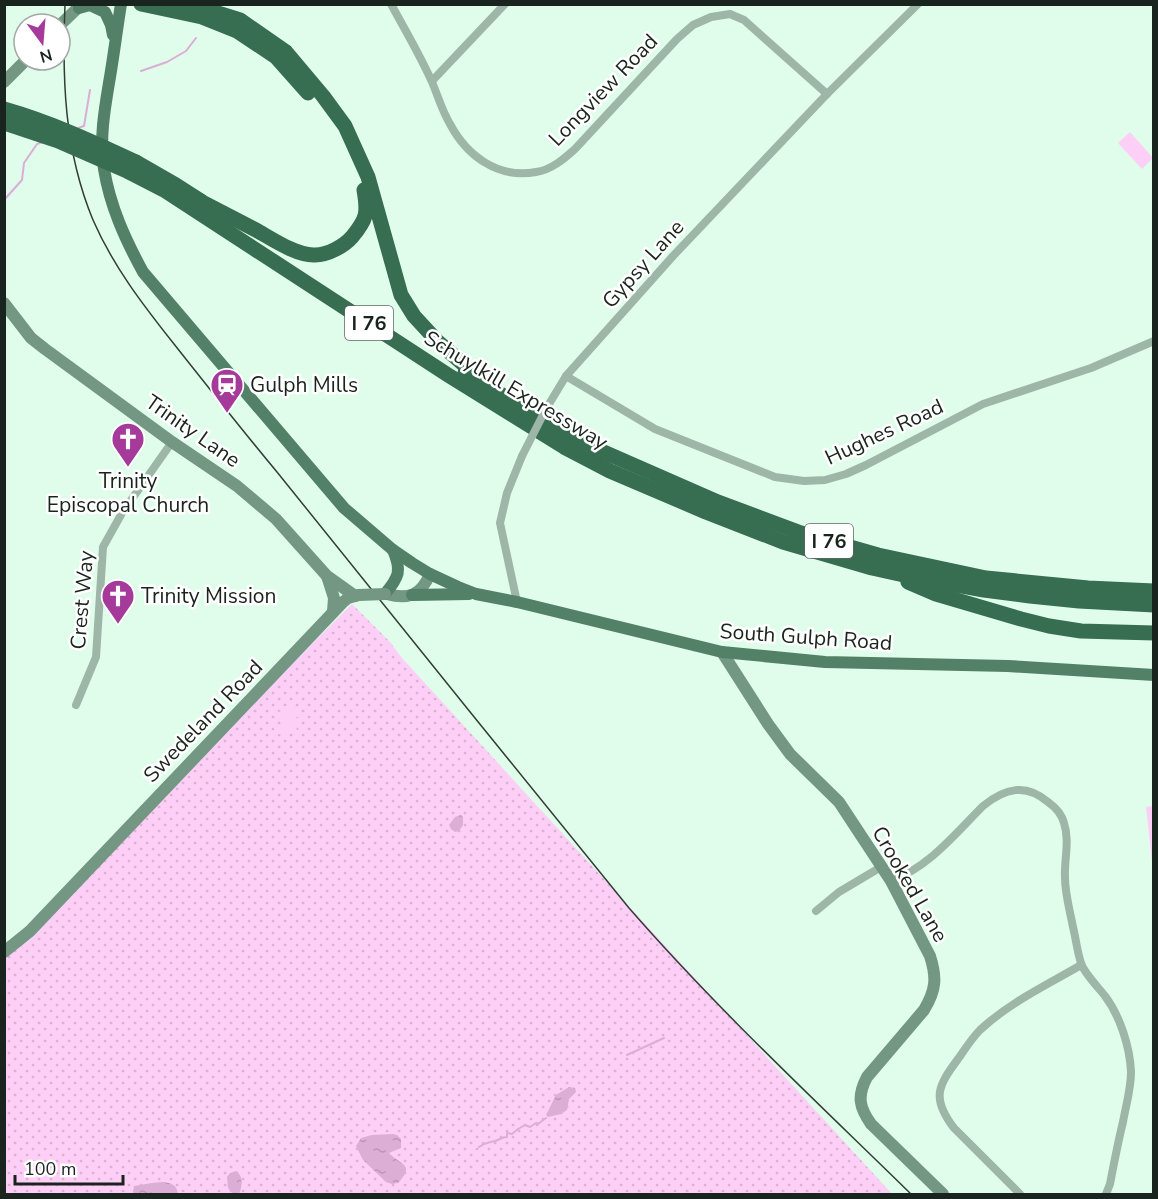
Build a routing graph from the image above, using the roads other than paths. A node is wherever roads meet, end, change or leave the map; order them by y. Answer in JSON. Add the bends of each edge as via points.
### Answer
{"nodes":[{"id":1,"x":121,"y":4,"type":"edge"},
{"id":2,"x":141,"y":4,"type":"edge"},
{"id":3,"x":189,"y":4,"type":"edge"},
{"id":4,"x":391,"y":4,"type":"edge"},
{"id":5,"x":505,"y":4,"type":"edge"},
{"id":6,"x":918,"y":4,"type":"edge"},
{"id":7,"x":80,"y":6,"type":"edge"},
{"id":8,"x":114,"y":45,"type":"junction"},
{"id":9,"x":432,"y":81,"type":"junction"},
{"id":10,"x":827,"y":94,"type":"junction"},
{"id":11,"x":4,"y":109,"type":"edge"},
{"id":12,"x":4,"y":123,"type":"edge"},
{"id":13,"x":133,"y":167,"type":"junction"},
{"id":14,"x":198,"y":200,"type":"junction"},
{"id":15,"x":4,"y":303,"type":"edge"},
{"id":16,"x":1154,"y":341,"type":"edge"},
{"id":17,"x":567,"y":376,"type":"junction"},
{"id":18,"x":527,"y":411,"type":"junction"},
{"id":19,"x":172,"y":442,"type":"junction"},
{"id":20,"x":393,"y":550,"type":"junction"},
{"id":21,"x":872,"y":568,"type":"junction"},
{"id":22,"x":430,"y":574,"type":"junction"},
{"id":23,"x":327,"y":576,"type":"junction"},
{"id":24,"x":1154,"y":591,"type":"edge"},
{"id":25,"x":386,"y":594,"type":"junction"},
{"id":26,"x":476,"y":594,"type":"junction"},
{"id":27,"x":412,"y":595,"type":"junction"},
{"id":28,"x":357,"y":596,"type":"junction"},
{"id":29,"x":517,"y":602,"type":"junction"},
{"id":30,"x":1154,"y":605,"type":"edge"},
{"id":31,"x":333,"y":612,"type":"junction"},
{"id":32,"x":1154,"y":633,"type":"edge"},
{"id":33,"x":722,"y":652,"type":"junction"},
{"id":34,"x":1154,"y":675,"type":"edge"},
{"id":35,"x":76,"y":705,"type":"dead end"},
{"id":36,"x":881,"y":867,"type":"junction"},
{"id":37,"x":891,"y":881,"type":"junction"},
{"id":38,"x":816,"y":911,"type":"dead end"},
{"id":39,"x":4,"y":952,"type":"edge"},
{"id":40,"x":1081,"y":965,"type":"junction"},
{"id":41,"x":943,"y":1194,"type":"edge"},
{"id":42,"x":1020,"y":1194,"type":"edge"},
{"id":43,"x":1106,"y":1194,"type":"edge"}],
"edges":[{"from":1,"to":8,"type":"main road"},
{"from":2,"to":14,"type":"highway","via":[[220,24],[276,57],[339,128],[362,182],[367,208],[363,224],[349,240],[317,255],[280,244]]},
{"from":3,"to":18,"type":"highway","via":[[240,20],[286,52],[323,96],[345,126],[368,177],[402,295],[414,316],[472,372]]},
{"from":4,"to":9,"type":"street","name":"Longview Road"},
{"from":5,"to":9,"type":"street"},
{"from":6,"to":10,"type":"street","name":"Gypsy Lane"},
{"from":7,"to":8,"type":"main road","via":[[90,5],[105,12]]},
{"from":8,"to":20,"type":"main road","name":"South Gulph Road","via":[[102,134],[104,168],[117,218],[143,272],[344,508]]},
{"from":9,"to":10,"type":"street","name":"Longview Road","via":[[450,124],[465,147],[482,162],[522,173],[557,164],[677,39],[693,25],[711,17],[730,14],[744,20]]},
{"from":10,"to":17,"type":"street","name":"Gypsy Lane","via":[[673,256]]},
{"from":11,"to":13,"type":"highway","name":"Schuylkill Expressway","number":"I 76","bridge":true,"via":[[60,128]]},
{"from":12,"to":13,"type":"highway","name":"Schuylkill Expressway","number":"I 76","bridge":true},
{"from":13,"to":14,"type":"highway","name":"Schuylkill Expressway","number":"I 76"},
{"from":13,"to":21,"type":"highway","name":"Schuylkill Expressway","number":"I 76","via":[[564,447],[610,471],[783,542]]},
{"from":14,"to":18,"type":"highway","name":"Schuylkill Expressway","number":"I 76"},
{"from":15,"to":19,"type":"street","name":"Trinity Lane","via":[[45,350]]},
{"from":16,"to":17,"type":"street","name":"Hughes Road","via":[[1091,368],[983,404],[866,465],[825,480],[804,481],[764,473],[655,429]]},
{"from":17,"to":29,"type":"street","name":"Gypsy Lane","bridge":true,"via":[[522,456],[500,523]]},
{"from":18,"to":24,"type":"highway","name":"Schuylkill Expressway","number":"I 76","via":[[581,442],[718,502],[878,555],[986,578]]},
{"from":19,"to":23,"type":"street","name":"Trinity Lane","via":[[237,486],[276,519]]},
{"from":19,"to":35,"type":"street","name":"Crest Way","via":[[103,547],[96,657]]},
{"from":20,"to":22,"type":"main road","name":"South Gulph Road"},
{"from":20,"to":25,"type":"main road","via":[[399,570]]},
{"from":21,"to":30,"type":"highway","name":"Schuylkill Expressway","number":"I 76","via":[[1019,595]]},
{"from":21,"to":32,"type":"highway","via":[[936,594],[1021,619],[1081,631]]},
{"from":22,"to":25,"type":"street"},
{"from":22,"to":26,"type":"main road","name":"South Gulph Road"},
{"from":22,"to":27,"type":"street","via":[[424,586]]},
{"from":23,"to":28,"type":"street","name":"Trinity Lane"},
{"from":23,"to":31,"type":"street","via":[[334,598]]},
{"from":25,"to":27,"type":"street"},
{"from":25,"to":28,"type":"street","bridge":true},
{"from":26,"to":27,"type":"main road"},
{"from":26,"to":29,"type":"main road","name":"South Gulph Road"},
{"from":28,"to":31,"type":"street","name":"Swedeland Road","via":[[348,598]]},
{"from":29,"to":33,"type":"main road","name":"South Gulph Road"},
{"from":31,"to":39,"type":"street","name":"Swedeland Road","via":[[30,931]]},
{"from":33,"to":34,"type":"main road","name":"South Gulph Road","via":[[825,662],[1008,666]]},
{"from":33,"to":36,"type":"street","name":"Crooked Lane","via":[[784,747],[839,802]]},
{"from":36,"to":37,"type":"street","name":"Crooked Lane"},
{"from":36,"to":38,"type":"street"},
{"from":37,"to":40,"type":"street","via":[[920,867],[991,799],[1007,791],[1038,794],[1058,811],[1066,827],[1066,891]]},
{"from":37,"to":41,"type":"street","name":"Crooked Lane","via":[[930,956],[934,989],[924,1010],[867,1077],[862,1086],[861,1106],[871,1124]]},
{"from":40,"to":42,"type":"street","via":[[1008,1006],[978,1031],[939,1088],[947,1119]]},
{"from":40,"to":43,"type":"street","via":[[1109,1001],[1122,1028],[1131,1073]]}]}
